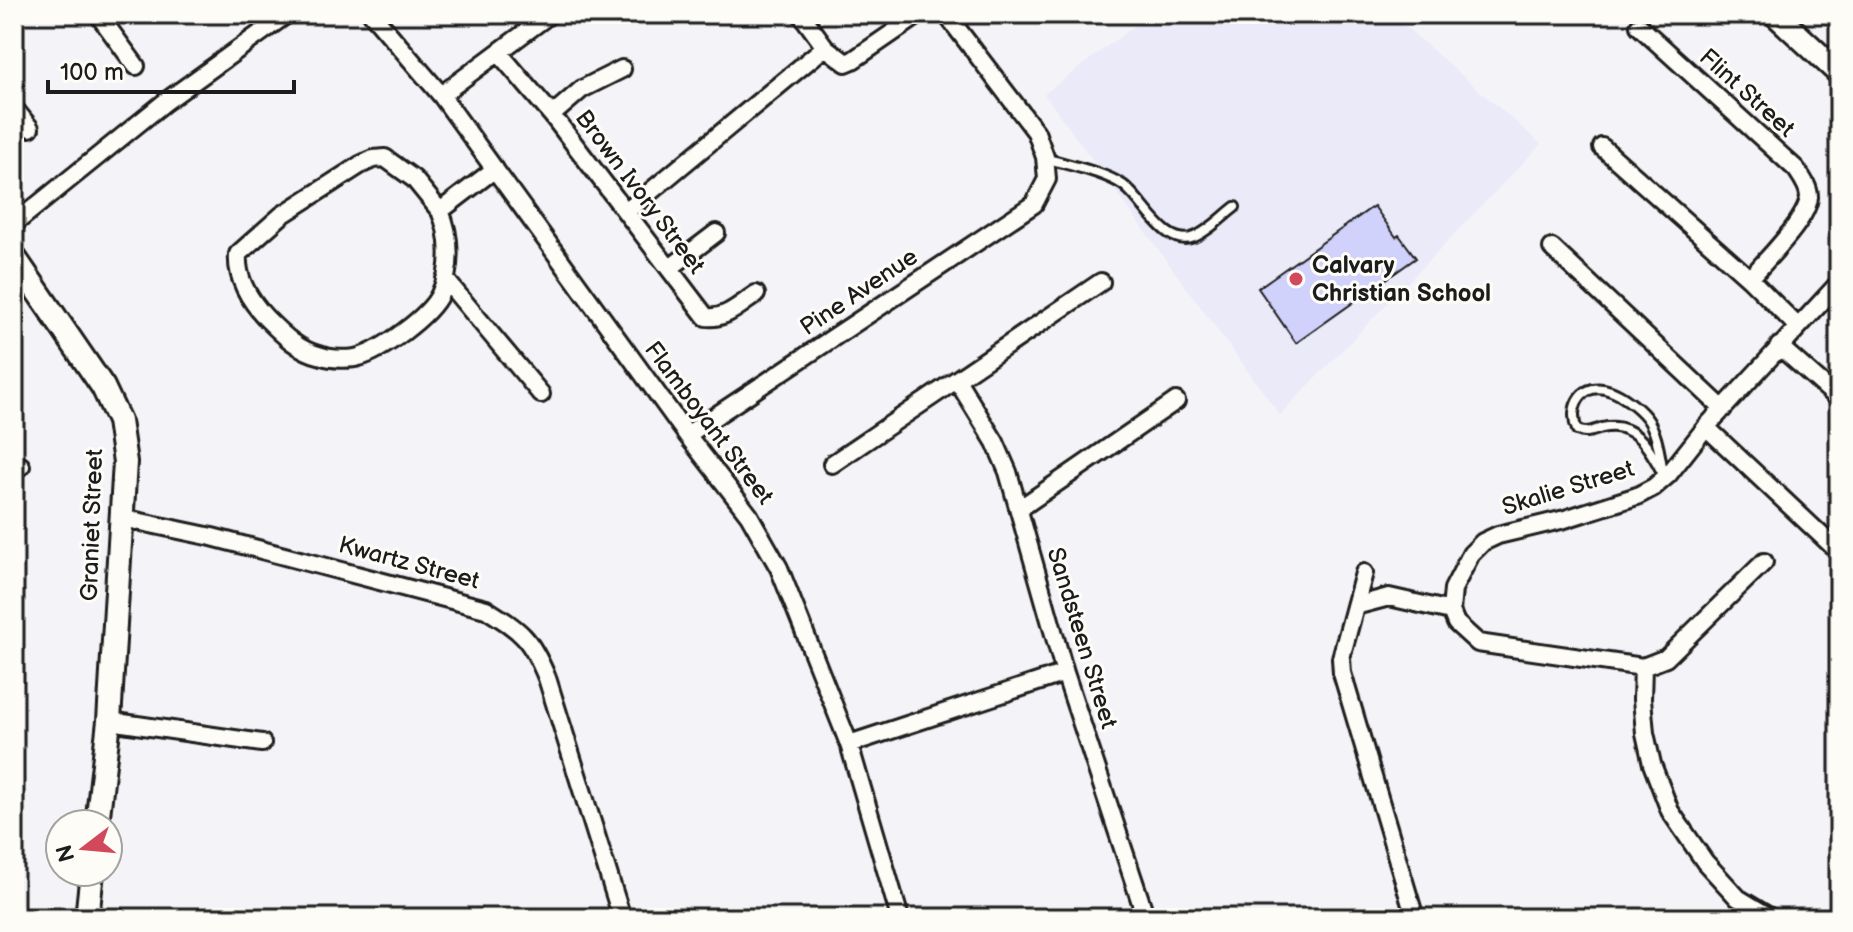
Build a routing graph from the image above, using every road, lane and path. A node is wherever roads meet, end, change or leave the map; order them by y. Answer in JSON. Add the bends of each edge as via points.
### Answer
{"nodes":[{"id":1,"x":98,"y":14,"type":"edge"},
{"id":2,"x":287,"y":14,"type":"edge"},
{"id":3,"x":372,"y":14,"type":"edge"},
{"id":4,"x":550,"y":14,"type":"edge"},
{"id":5,"x":801,"y":14,"type":"edge"},
{"id":6,"x":920,"y":14,"type":"edge"},
{"id":7,"x":946,"y":14,"type":"edge"},
{"id":8,"x":1775,"y":14,"type":"edge"},
{"id":9,"x":1797,"y":14,"type":"edge"},
{"id":10,"x":1639,"y":26,"type":"dead end"},
{"id":11,"x":825,"y":47,"type":"junction"},
{"id":12,"x":499,"y":53,"type":"junction"},
{"id":13,"x":1839,"y":54,"type":"edge"},
{"id":14,"x":136,"y":66,"type":"dead end"},
{"id":15,"x":622,"y":69,"type":"dead end"},
{"id":16,"x":1839,"y":73,"type":"edge"},
{"id":17,"x":441,"y":95,"type":"junction"},
{"id":18,"x":14,"y":108,"type":"edge"},
{"id":19,"x":552,"y":115,"type":"junction"},
{"id":20,"x":30,"y":128,"type":"dead end"},
{"id":21,"x":1602,"y":147,"type":"dead end"},
{"id":22,"x":1045,"y":157,"type":"junction"},
{"id":23,"x":495,"y":169,"type":"junction"},
{"id":24,"x":1235,"y":207,"type":"dead end"},
{"id":25,"x":440,"y":211,"type":"junction"},
{"id":26,"x":627,"y":211,"type":"junction"},
{"id":27,"x":14,"y":224,"type":"edge"},
{"id":28,"x":716,"y":233,"type":"dead end"},
{"id":29,"x":1552,"y":248,"type":"dead end"},
{"id":30,"x":14,"y":257,"type":"edge"},
{"id":31,"x":670,"y":268,"type":"junction"},
{"id":32,"x":445,"y":279,"type":"junction"},
{"id":33,"x":1750,"y":279,"type":"junction"},
{"id":34,"x":1101,"y":282,"type":"dead end"},
{"id":35,"x":1839,"y":283,"type":"edge"},
{"id":36,"x":756,"y":294,"type":"dead end"},
{"id":37,"x":1797,"y":326,"type":"junction"},
{"id":38,"x":1779,"y":346,"type":"junction"},
{"id":39,"x":957,"y":380,"type":"junction"},
{"id":40,"x":541,"y":394,"type":"dead end"},
{"id":41,"x":1839,"y":399,"type":"edge"},
{"id":42,"x":1176,"y":401,"type":"dead end"},
{"id":43,"x":1723,"y":409,"type":"junction"},
{"id":44,"x":1706,"y":427,"type":"junction"},
{"id":45,"x":687,"y":435,"type":"junction"},
{"id":46,"x":832,"y":464,"type":"dead end"},
{"id":47,"x":1664,"y":477,"type":"junction"},
{"id":48,"x":1019,"y":509,"type":"junction"},
{"id":49,"x":122,"y":518,"type":"junction"},
{"id":50,"x":1839,"y":552,"type":"edge"},
{"id":51,"x":1764,"y":562,"type":"dead end"},
{"id":52,"x":1364,"y":573,"type":"dead end"},
{"id":53,"x":1355,"y":606,"type":"junction"},
{"id":54,"x":1451,"y":611,"type":"junction"},
{"id":55,"x":1643,"y":667,"type":"junction"},
{"id":56,"x":1065,"y":673,"type":"junction"},
{"id":57,"x":109,"y":721,"type":"junction"},
{"id":58,"x":262,"y":743,"type":"dead end"},
{"id":59,"x":849,"y":744,"type":"junction"},
{"id":60,"x":99,"y":808,"type":"edge"},
{"id":61,"x":90,"y":888,"type":"edge"},
{"id":62,"x":87,"y":918,"type":"edge"},
{"id":63,"x":622,"y":918,"type":"edge"},
{"id":64,"x":900,"y":918,"type":"edge"},
{"id":65,"x":1146,"y":918,"type":"edge"},
{"id":66,"x":1415,"y":918,"type":"edge"},
{"id":67,"x":1771,"y":918,"type":"edge"}],
"edges":[{"from":1,"to":14,"type":"street"},
{"from":2,"to":27,"type":"street","via":[[165,102]]},
{"from":3,"to":17,"type":"street","name":"Flamboyant Street"},
{"from":4,"to":12,"type":"street"},
{"from":5,"to":11,"type":"street"},
{"from":6,"to":11,"type":"street","via":[[846,63]]},
{"from":7,"to":22,"type":"street","via":[[1036,132]]},
{"from":8,"to":16,"type":"street"},
{"from":9,"to":13,"type":"street"},
{"from":10,"to":33,"type":"street","name":"Flint Street","via":[[1805,182],[1806,207]]},
{"from":11,"to":26,"type":"street"},
{"from":12,"to":17,"type":"street"},
{"from":12,"to":19,"type":"street","name":"Brown Ivory Street"},
{"from":15,"to":19,"type":"street","via":[[582,89]]},
{"from":17,"to":23,"type":"street","name":"Flamboyant Street"},
{"from":18,"to":20,"type":"street"},
{"from":19,"to":26,"type":"street","name":"Brown Ivory Street"},
{"from":21,"to":33,"type":"street"},
{"from":22,"to":24,"type":"lane","via":[[1119,183],[1136,195],[1161,229],[1182,240],[1193,238]]},
{"from":22,"to":45,"type":"street","name":"Pine Avenue","via":[[1047,179],[1034,204]]},
{"from":23,"to":25,"type":"street"},
{"from":23,"to":45,"type":"street","name":"Flamboyant Street"},
{"from":25,"to":32,"type":"street","via":[[449,248]]},
{"from":25,"to":32,"type":"street","via":[[400,168],[385,158],[373,159],[282,215],[238,254],[237,268],[258,309],[288,340],[322,356],[357,358],[409,327],[434,304]]},
{"from":26,"to":31,"type":"street","name":"Brown Ivory Street"},
{"from":28,"to":31,"type":"street"},
{"from":29,"to":43,"type":"street"},
{"from":30,"to":49,"type":"street","name":"Graniet Street","via":[[103,387],[119,421],[125,462]]},
{"from":31,"to":36,"type":"street","name":"Brown Ivory Street","via":[[706,317],[726,314]]},
{"from":32,"to":40,"type":"street"},
{"from":33,"to":37,"type":"street"},
{"from":34,"to":39,"type":"street"},
{"from":35,"to":37,"type":"street","name":"Skalie Street"},
{"from":37,"to":38,"type":"street","name":"Skalie Street"},
{"from":38,"to":41,"type":"street"},
{"from":38,"to":43,"type":"street","name":"Skalie Street"},
{"from":39,"to":46,"type":"street"},
{"from":39,"to":48,"type":"street","name":"Sandsteen Street","via":[[995,442]]},
{"from":42,"to":48,"type":"street"},
{"from":43,"to":44,"type":"street","name":"Skalie Street"},
{"from":44,"to":47,"type":"street","name":"Skalie Street"},
{"from":44,"to":50,"type":"street"},
{"from":45,"to":59,"type":"street","name":"Flamboyant Street","via":[[749,515],[779,568]]},
{"from":47,"to":47,"type":"lane","name":"Skalie Street","via":[[1647,418],[1611,391],[1582,392],[1574,408],[1577,430],[1613,427],[1632,433],[1648,446]]},
{"from":47,"to":54,"type":"street","name":"Skalie Street","via":[[1637,496],[1483,542],[1453,589]]},
{"from":48,"to":56,"type":"street","name":"Sandsteen Street"},
{"from":49,"to":57,"type":"street","name":"Graniet Street"},
{"from":49,"to":63,"type":"street","name":"Kwartz Street","via":[[486,609],[516,628],[534,647],[547,678]]},
{"from":51,"to":55,"type":"street","via":[[1666,658]]},
{"from":52,"to":53,"type":"street"},
{"from":53,"to":54,"type":"street","via":[[1389,597]]},
{"from":53,"to":66,"type":"street","via":[[1342,673]]},
{"from":54,"to":55,"type":"street","via":[[1478,643]]},
{"from":55,"to":67,"type":"street","via":[[1645,733],[1670,811],[1738,898]]},
{"from":56,"to":59,"type":"street"},
{"from":56,"to":65,"type":"street","name":"Sandsteen Street"},
{"from":57,"to":58,"type":"street"},
{"from":57,"to":60,"type":"street","name":"Graniet Street"},
{"from":59,"to":64,"type":"street","name":"Flamboyant Street"},
{"from":61,"to":62,"type":"street"}]}
